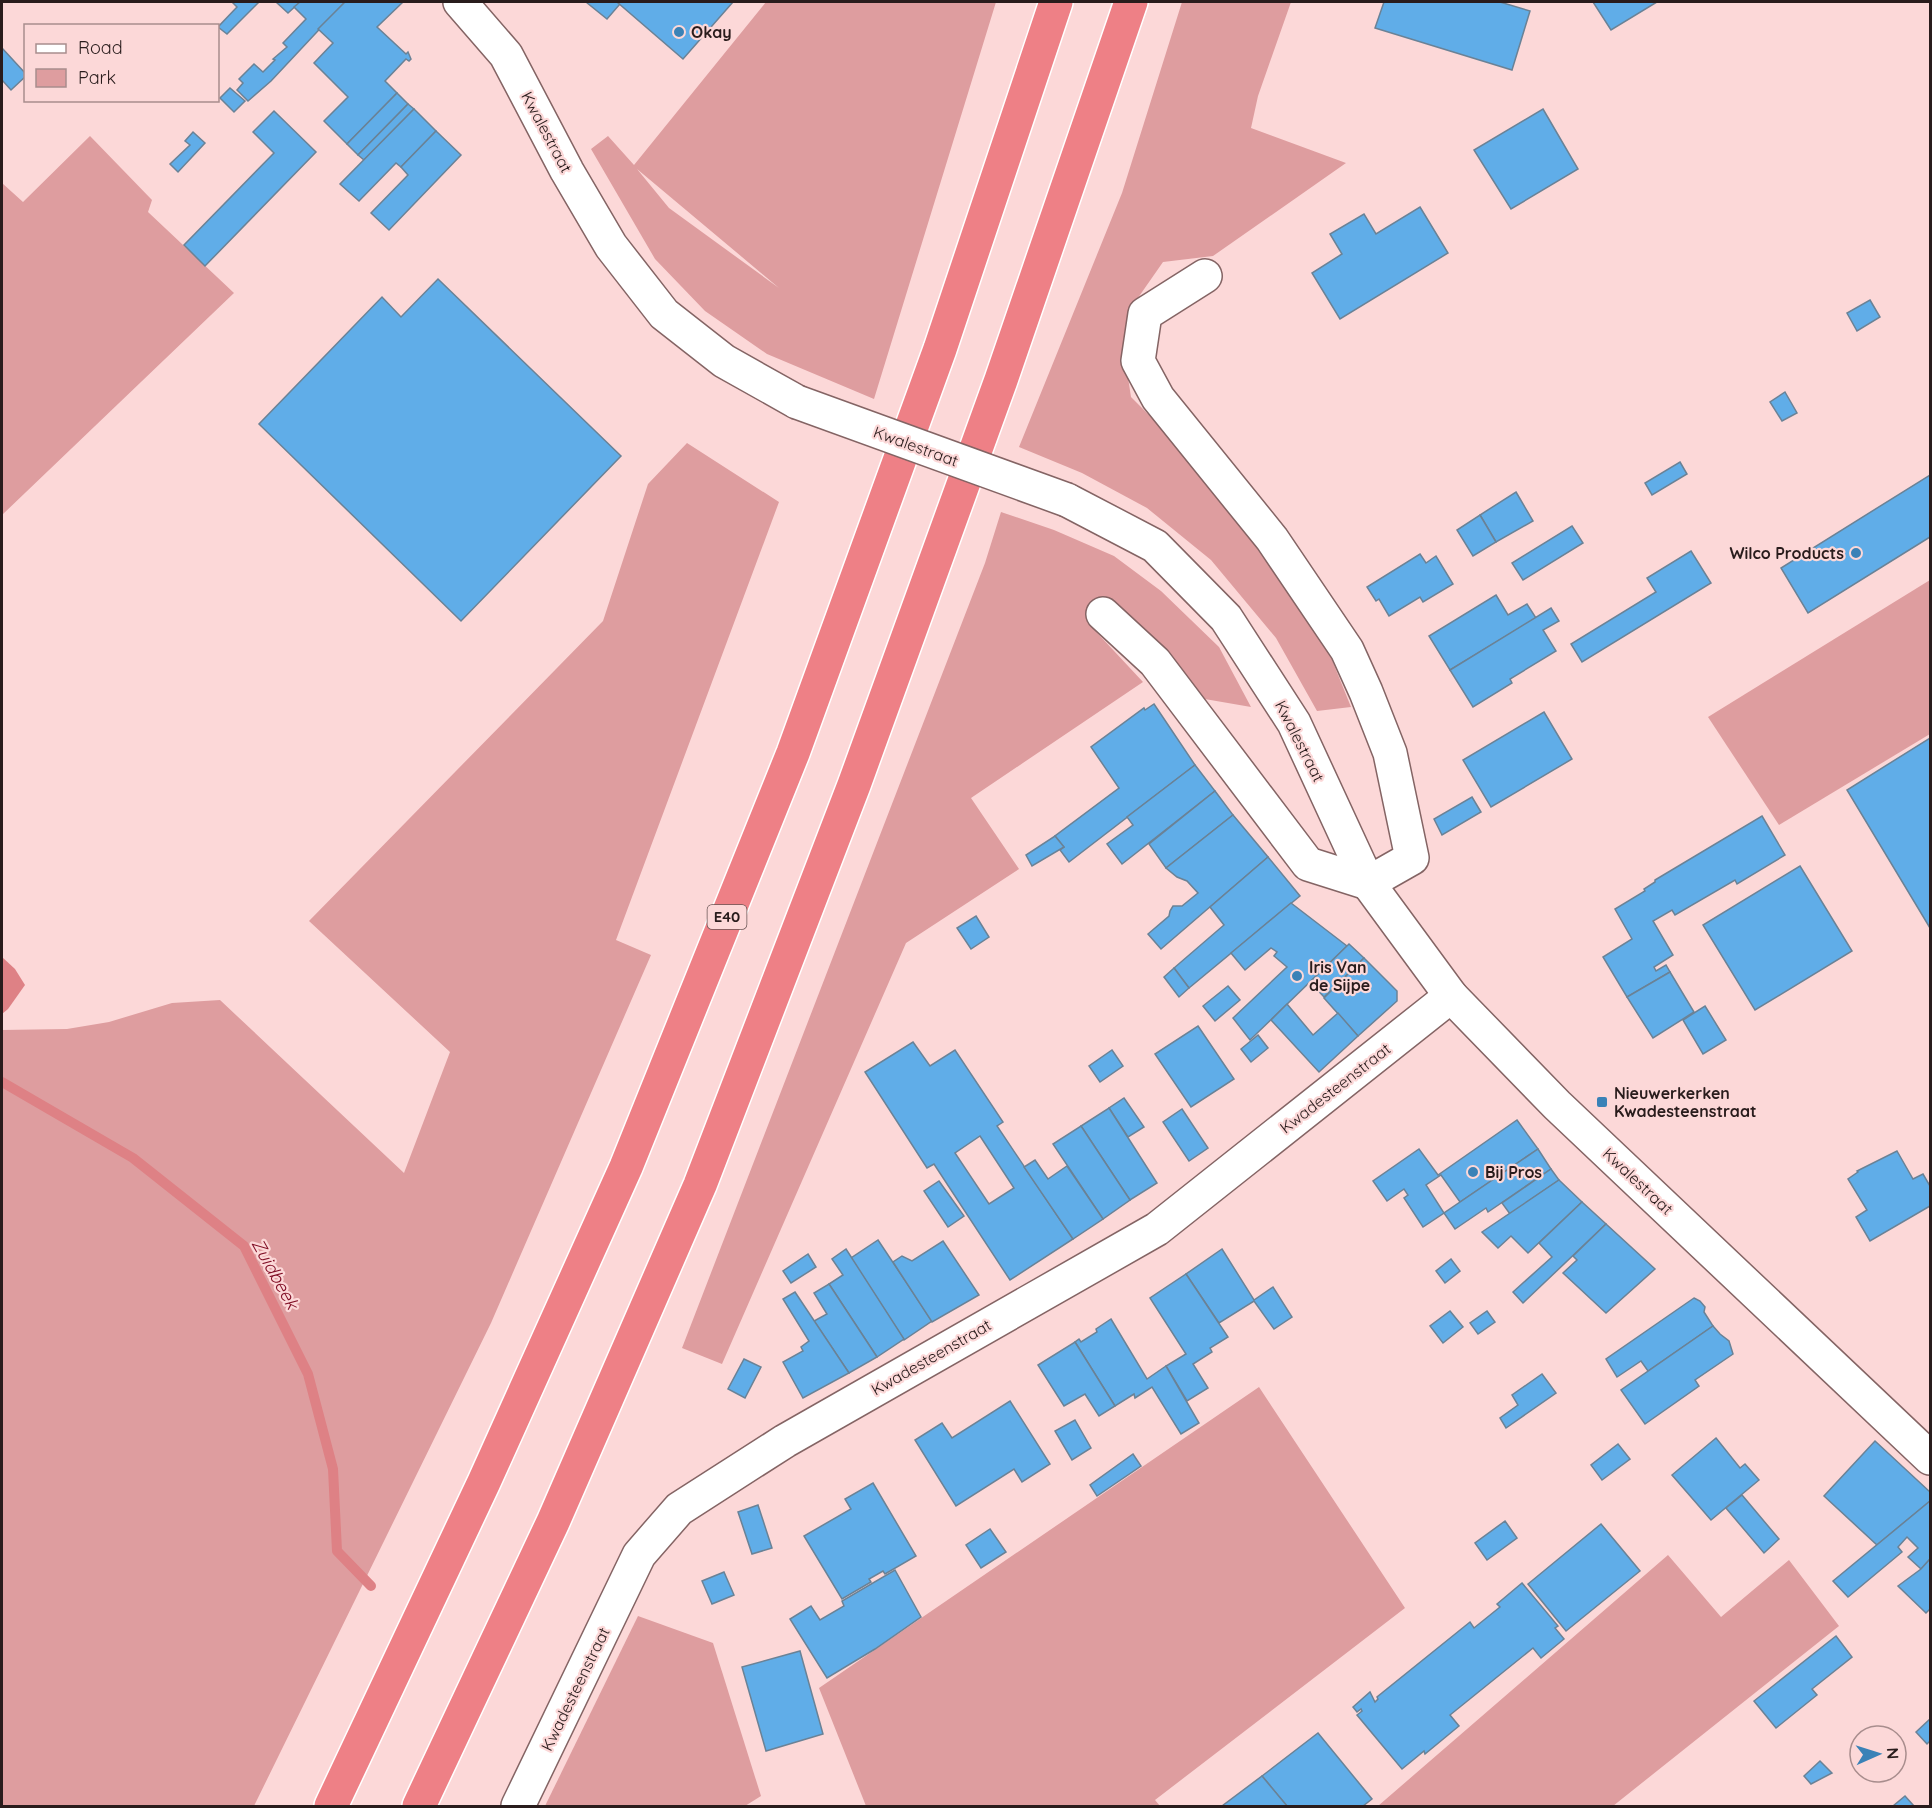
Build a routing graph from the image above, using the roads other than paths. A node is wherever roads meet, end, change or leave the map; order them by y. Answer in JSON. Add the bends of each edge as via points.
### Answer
{"nodes":[{"id":1,"x":460,"y":2,"type":"edge"},
{"id":2,"x":1056,"y":2,"type":"edge"},
{"id":3,"x":1131,"y":2,"type":"edge"},
{"id":4,"x":1205,"y":276,"type":"dead end"},
{"id":5,"x":1103,"y":614,"type":"dead end"},
{"id":6,"x":1368,"y":883,"type":"junction"},
{"id":7,"x":1451,"y":996,"type":"junction"},
{"id":8,"x":1930,"y":1458,"type":"edge"},
{"id":9,"x":331,"y":1806,"type":"edge"},
{"id":10,"x":419,"y":1806,"type":"edge"},
{"id":11,"x":518,"y":1806,"type":"edge"}],
"edges":[{"from":1,"to":6,"type":"street","name":"Kwalestraat","bridge":true,"via":[[506,55],[611,246],[664,314],[724,361],[797,402],[1067,500],[1155,546],[1226,618],[1294,723]]},
{"from":2,"to":9,"type":"highway","number":"E40","via":[[940,349],[780,786],[627,1167]]},
{"from":3,"to":10,"type":"highway","via":[[1001,380],[854,785],[700,1185],[553,1522]]},
{"from":4,"to":6,"type":"street","via":[[1145,314],[1138,361],[1158,398],[1272,539],[1347,650],[1366,692],[1390,753],[1412,858]]},
{"from":5,"to":6,"type":"street","via":[[1155,662],[1308,864]]},
{"from":6,"to":7,"type":"street","name":"Kwalestraat"},
{"from":7,"to":8,"type":"street","name":"Kwalestraat","via":[[1557,1105]]},
{"from":7,"to":11,"type":"street","name":"Kwadesteenstraat","via":[[1157,1229],[785,1440],[679,1509],[639,1555]]}]}
